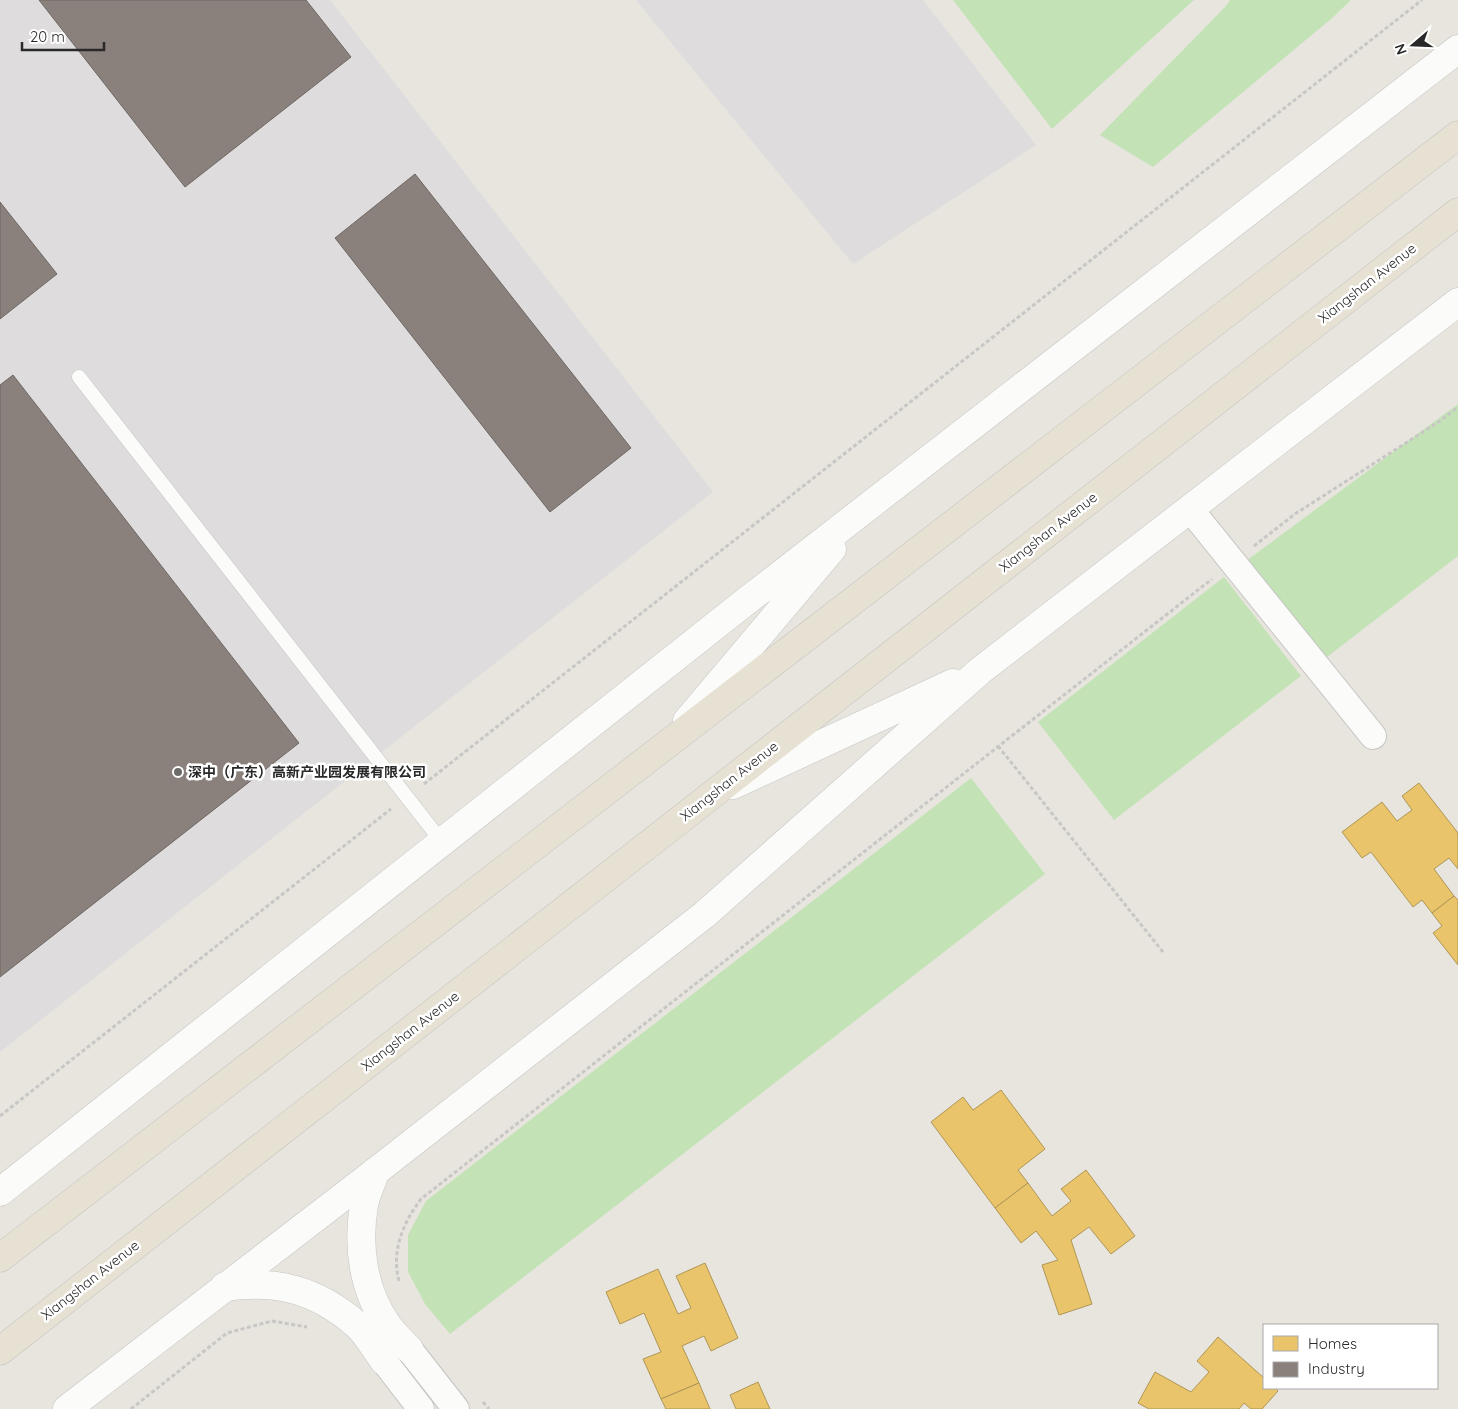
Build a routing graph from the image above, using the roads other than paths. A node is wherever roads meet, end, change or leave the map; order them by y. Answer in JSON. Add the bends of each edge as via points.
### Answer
{"nodes":[{"id":1,"x":1452,"y":56,"type":"edge"},
{"id":2,"x":1458,"y":135,"type":"edge"},
{"id":3,"x":1458,"y":212,"type":"edge"},
{"id":4,"x":1458,"y":302,"type":"edge"},
{"id":5,"x":79,"y":377,"type":"dead end"},
{"id":6,"x":866,"y":508,"type":"junction"},
{"id":7,"x":1190,"y":509,"type":"junction"},
{"id":8,"x":981,"y":670,"type":"junction"},
{"id":9,"x":1373,"y":736,"type":"dead end"},
{"id":10,"x":672,"y":739,"type":"junction"},
{"id":11,"x":712,"y":795,"type":"junction"},
{"id":12,"x":442,"y":842,"type":"junction"},
{"id":13,"x":375,"y":1172,"type":"junction"},
{"id":14,"x":0,"y":1192,"type":"edge"},
{"id":15,"x":0,"y":1258,"type":"edge"},
{"id":16,"x":224,"y":1287,"type":"junction"},
{"id":17,"x":409,"y":1349,"type":"joint"},
{"id":18,"x":0,"y":1350,"type":"edge"},
{"id":19,"x":384,"y":1361,"type":"joint"},
{"id":20,"x":67,"y":1409,"type":"edge"},
{"id":21,"x":421,"y":1409,"type":"edge"},
{"id":22,"x":456,"y":1409,"type":"edge"}],
"edges":[{"from":1,"to":6,"type":"main road"},
{"from":2,"to":10,"type":"highway"},
{"from":3,"to":11,"type":"highway","name":"Xiangshan Avenue"},
{"from":4,"to":7,"type":"main road"},
{"from":5,"to":12,"type":"lane"},
{"from":6,"to":10,"type":"main road"},
{"from":6,"to":12,"type":"main road"},
{"from":7,"to":8,"type":"main road"},
{"from":7,"to":9,"type":"street"},
{"from":8,"to":11,"type":"main road"},
{"from":8,"to":13,"type":"main road","via":[[704,915]]},
{"from":10,"to":15,"type":"highway"},
{"from":11,"to":18,"type":"highway","name":"Xiangshan Avenue"},
{"from":12,"to":14,"type":"main road"},
{"from":13,"to":16,"type":"main road"},
{"from":13,"to":17,"type":"main road","via":[[364,1203],[360,1236],[363,1268],[372,1298],[388,1326]]},
{"from":16,"to":19,"type":"main road","via":[[274,1285],[320,1299],[357,1325]]},
{"from":16,"to":20,"type":"main road"},
{"from":17,"to":22,"type":"street"},
{"from":19,"to":21,"type":"street"}]}
